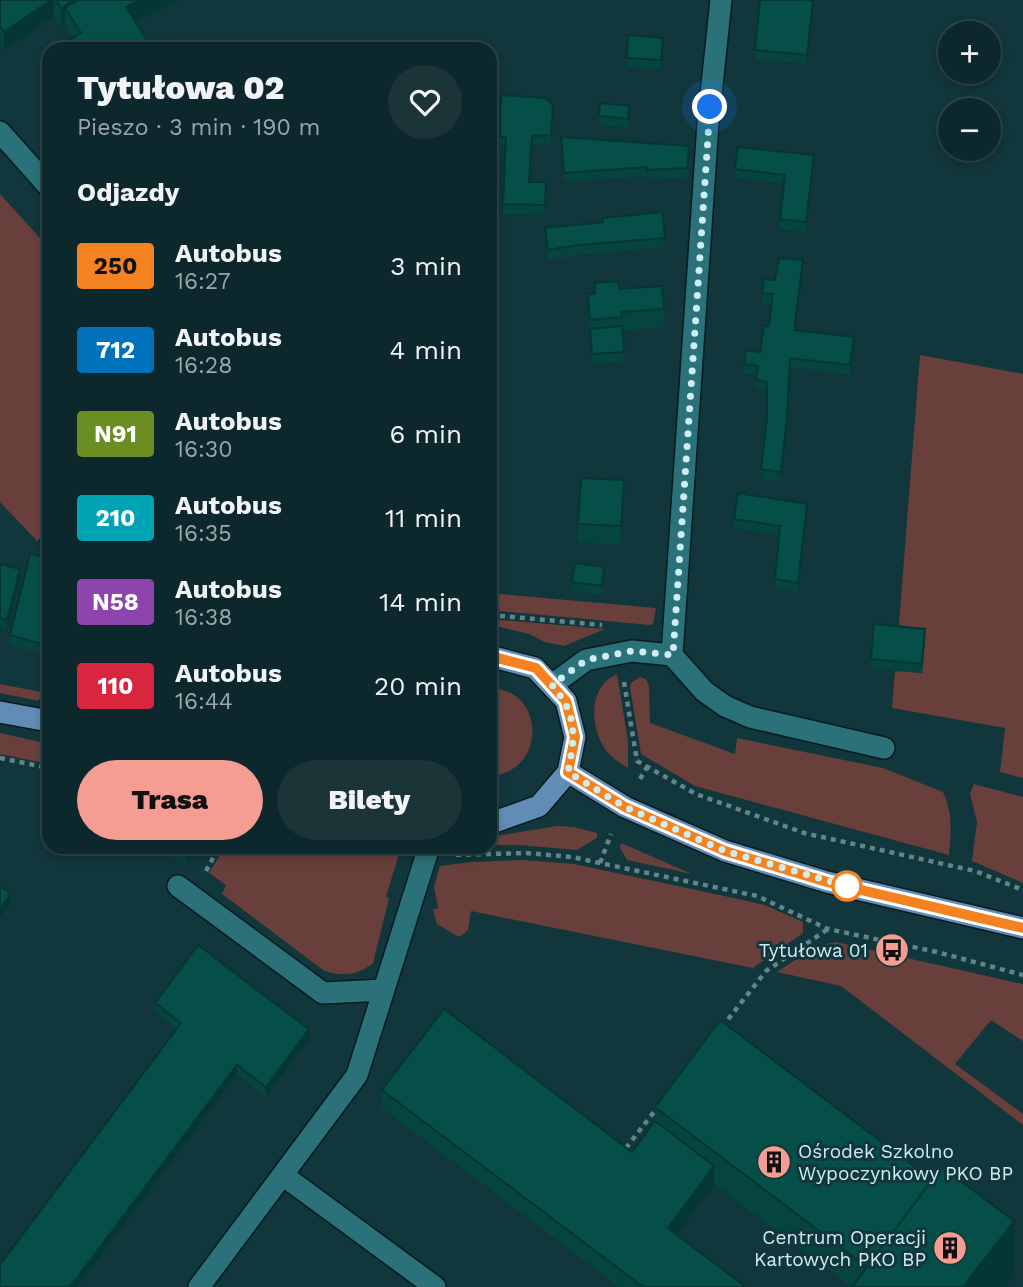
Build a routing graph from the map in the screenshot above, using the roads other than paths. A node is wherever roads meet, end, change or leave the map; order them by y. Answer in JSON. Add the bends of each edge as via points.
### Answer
{"nodes":[{"id":1,"x":721,"y":0,"type":"edge"},
{"id":2,"x":0,"y":132,"type":"edge"},
{"id":3,"x":42,"y":179,"type":"edge"},
{"id":4,"x":673,"y":655,"type":"junction"},
{"id":5,"x":497,"y":658,"type":"edge"},
{"id":6,"x":552,"y":685,"type":"junction"},
{"id":7,"x":0,"y":712,"type":"edge"},
{"id":8,"x":42,"y":721,"type":"edge"},
{"id":9,"x":884,"y":748,"type":"dead end"},
{"id":10,"x":568,"y":772,"type":"junction"},
{"id":11,"x":497,"y":821,"type":"edge"},
{"id":12,"x":435,"y":854,"type":"edge"},
{"id":13,"x":177,"y":886,"type":"dead end"},
{"id":14,"x":1023,"y":928,"type":"edge"},
{"id":15,"x":384,"y":990,"type":"junction"},
{"id":16,"x":284,"y":1176,"type":"junction"},
{"id":17,"x":199,"y":1287,"type":"edge"},
{"id":18,"x":435,"y":1287,"type":"edge"}],
"edges":[{"from":1,"to":4,"type":"street","via":[[708,123]]},
{"from":2,"to":3,"type":"street"},
{"from":4,"to":6,"type":"street","via":[[632,651],[586,660]]},
{"from":4,"to":9,"type":"street","via":[[704,691],[725,706],[750,717]]},
{"from":5,"to":6,"type":"main road","via":[[536,668]]},
{"from":6,"to":10,"type":"main road","via":[[566,701],[575,737]]},
{"from":7,"to":8,"type":"main road"},
{"from":10,"to":11,"type":"main road","via":[[539,806]]},
{"from":10,"to":14,"type":"main road","via":[[625,807],[725,851],[827,882]]},
{"from":12,"to":15,"type":"street"},
{"from":13,"to":15,"type":"street","via":[[323,993]]},
{"from":15,"to":16,"type":"street","via":[[357,1075]]},
{"from":16,"to":17,"type":"street"},
{"from":16,"to":18,"type":"street"}]}
